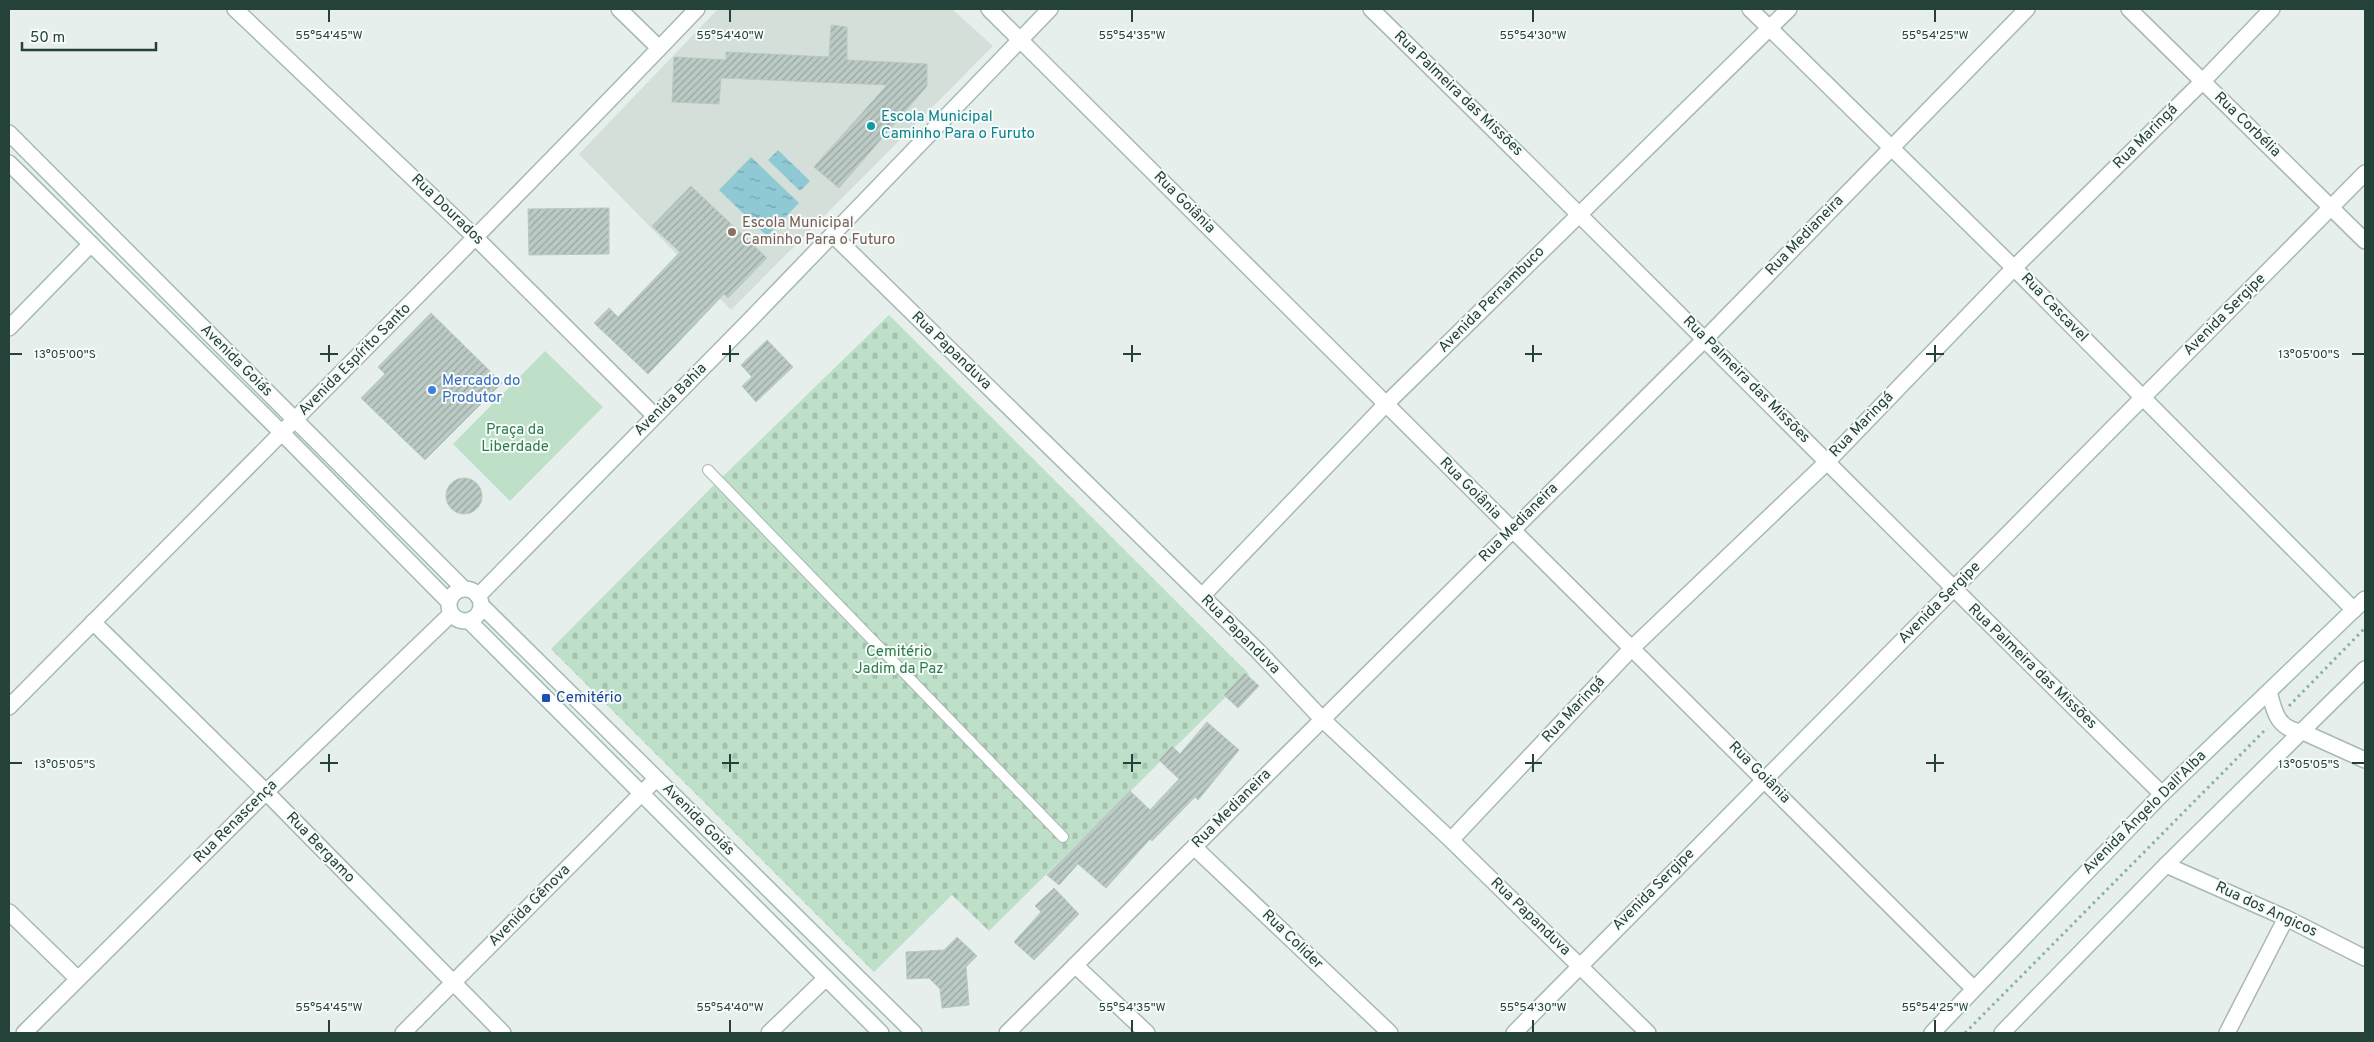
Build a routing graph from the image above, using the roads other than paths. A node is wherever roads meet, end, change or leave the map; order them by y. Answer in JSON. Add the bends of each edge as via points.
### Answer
{"nodes":[{"id":1,"x":235,"y":9,"type":"edge"},
{"id":2,"x":619,"y":9,"type":"edge"},
{"id":3,"x":697,"y":9,"type":"edge"},
{"id":4,"x":989,"y":9,"type":"edge"},
{"id":5,"x":1050,"y":9,"type":"edge"},
{"id":6,"x":1371,"y":9,"type":"edge"},
{"id":7,"x":1750,"y":9,"type":"edge"},
{"id":8,"x":1789,"y":9,"type":"edge"},
{"id":9,"x":2027,"y":9,"type":"edge"},
{"id":10,"x":2129,"y":9,"type":"edge"},
{"id":11,"x":2272,"y":9,"type":"edge"},
{"id":12,"x":1770,"y":28,"type":"junction"},
{"id":13,"x":1019,"y":39,"type":"junction"},
{"id":14,"x":659,"y":48,"type":"junction"},
{"id":15,"x":2202,"y":82,"type":"junction"},
{"id":16,"x":9,"y":133,"type":"edge"},
{"id":17,"x":1891,"y":147,"type":"junction"},
{"id":18,"x":9,"y":163,"type":"edge"},
{"id":19,"x":2365,"y":173,"type":"edge"},
{"id":20,"x":2332,"y":208,"type":"junction"},
{"id":21,"x":1580,"y":213,"type":"junction"},
{"id":22,"x":833,"y":235,"type":"junction"},
{"id":23,"x":476,"y":237,"type":"junction"},
{"id":24,"x":2365,"y":240,"type":"edge"},
{"id":25,"x":91,"y":244,"type":"junction"},
{"id":26,"x":2014,"y":268,"type":"junction"},
{"id":27,"x":9,"y":328,"type":"edge"},
{"id":28,"x":1705,"y":339,"type":"junction"},
{"id":29,"x":2142,"y":398,"type":"junction"},
{"id":30,"x":1386,"y":404,"type":"junction"},
{"id":31,"x":655,"y":416,"type":"junction"},
{"id":32,"x":295,"y":420,"type":"junction"},
{"id":33,"x":282,"y":434,"type":"junction"},
{"id":34,"x":1828,"y":461,"type":"junction"},
{"id":35,"x":708,"y":470,"type":"dead end"},
{"id":36,"x":1511,"y":530,"type":"junction"},
{"id":37,"x":464,"y":589,"type":"junction"},
{"id":38,"x":1954,"y":590,"type":"junction"},
{"id":39,"x":1202,"y":596,"type":"junction"},
{"id":40,"x":2365,"y":599,"type":"edge"},
{"id":41,"x":480,"y":601,"type":"junction"},
{"id":42,"x":450,"y":608,"type":"junction"},
{"id":43,"x":2354,"y":610,"type":"junction"},
{"id":44,"x":469,"y":621,"type":"junction"},
{"id":45,"x":93,"y":622,"type":"junction"},
{"id":46,"x":1632,"y":648,"type":"junction"},
{"id":47,"x":2365,"y":669,"type":"edge"},
{"id":48,"x":2269,"y":691,"type":"junction"},
{"id":49,"x":9,"y":706,"type":"edge"},
{"id":50,"x":1323,"y":720,"type":"junction"},
{"id":51,"x":2303,"y":732,"type":"junction"},
{"id":52,"x":2365,"y":760,"type":"edge"},
{"id":53,"x":656,"y":779,"type":"junction"},
{"id":54,"x":1765,"y":779,"type":"junction"},
{"id":55,"x":266,"y":792,"type":"junction"},
{"id":56,"x":642,"y":794,"type":"junction"},
{"id":57,"x":2162,"y":794,"type":"junction"},
{"id":58,"x":1063,"y":837,"type":"dead end"},
{"id":59,"x":1451,"y":840,"type":"junction"},
{"id":60,"x":1194,"y":847,"type":"junction"},
{"id":61,"x":2166,"y":866,"type":"junction"},
{"id":62,"x":9,"y":912,"type":"edge"},
{"id":63,"x":2286,"y":918,"type":"junction"},
{"id":64,"x":2365,"y":958,"type":"edge"},
{"id":65,"x":1075,"y":964,"type":"junction"},
{"id":66,"x":1579,"y":966,"type":"junction"},
{"id":67,"x":826,"y":978,"type":"junction"},
{"id":68,"x":78,"y":979,"type":"junction"},
{"id":69,"x":452,"y":983,"type":"junction"},
{"id":70,"x":1974,"y":989,"type":"junction"},
{"id":71,"x":24,"y":1033,"type":"edge"},
{"id":72,"x":403,"y":1033,"type":"edge"},
{"id":73,"x":503,"y":1033,"type":"edge"},
{"id":74,"x":769,"y":1033,"type":"edge"},
{"id":75,"x":881,"y":1033,"type":"edge"},
{"id":76,"x":914,"y":1033,"type":"edge"},
{"id":77,"x":1007,"y":1033,"type":"edge"},
{"id":78,"x":1147,"y":1033,"type":"edge"},
{"id":79,"x":1390,"y":1033,"type":"edge"},
{"id":80,"x":1514,"y":1033,"type":"edge"},
{"id":81,"x":1648,"y":1033,"type":"edge"},
{"id":82,"x":1932,"y":1033,"type":"edge"},
{"id":83,"x":2002,"y":1033,"type":"edge"},
{"id":84,"x":2227,"y":1033,"type":"edge"}],
"edges":[{"from":1,"to":23,"type":"street","name":"Rua Dourados"},
{"from":2,"to":14,"type":"street"},
{"from":3,"to":14,"type":"street","name":"Avenida Espírito Santo"},
{"from":4,"to":13,"type":"street","name":"Rua Goiânia"},
{"from":5,"to":13,"type":"street","name":"Avenida Bahia"},
{"from":6,"to":21,"type":"street","name":"Rua Palmeira das Missões"},
{"from":7,"to":12,"type":"street","name":"Rua Cascavel"},
{"from":8,"to":12,"type":"street","name":"Avenida Pernambuco"},
{"from":9,"to":17,"type":"street","name":"Rua Medianeira"},
{"from":10,"to":15,"type":"street","name":"Rua Corbélia"},
{"from":11,"to":15,"type":"street","name":"Rua Maringá"},
{"from":12,"to":17,"type":"street","name":"Rua Cascavel"},
{"from":12,"to":21,"type":"street","name":"Avenida Pernambuco"},
{"from":13,"to":22,"type":"street","name":"Avenida Bahia"},
{"from":13,"to":30,"type":"street","name":"Rua Goiânia"},
{"from":14,"to":23,"type":"street","name":"Avenida Espírito Santo"},
{"from":15,"to":20,"type":"street","name":"Rua Corbélia"},
{"from":15,"to":26,"type":"street","name":"Rua Maringá"},
{"from":16,"to":32,"type":"street","name":"Avenida Goiás"},
{"from":17,"to":26,"type":"street","name":"Rua Cascavel"},
{"from":17,"to":28,"type":"street","name":"Rua Medianeira"},
{"from":18,"to":25,"type":"street","name":"Avenida Goiás"},
{"from":19,"to":20,"type":"street","name":"Avenida Sergipe"},
{"from":20,"to":24,"type":"street","name":"Rua Corbélia"},
{"from":20,"to":29,"type":"street","name":"Avenida Sergipe"},
{"from":21,"to":28,"type":"street","name":"Rua Palmeira das Missões"},
{"from":21,"to":30,"type":"street","name":"Avenida Pernambuco"},
{"from":22,"to":31,"type":"street","name":"Avenida Bahia"},
{"from":22,"to":39,"type":"street","name":"Rua Papanduva"},
{"from":23,"to":31,"type":"street","name":"Rua Dourados"},
{"from":23,"to":32,"type":"street","name":"Avenida Espírito Santo"},
{"from":25,"to":27,"type":"street"},
{"from":25,"to":33,"type":"street","name":"Avenida Goiás"},
{"from":26,"to":29,"type":"street","name":"Rua Cascavel"},
{"from":26,"to":34,"type":"street","name":"Rua Maringá"},
{"from":28,"to":34,"type":"street","name":"Rua Palmeira das Missões"},
{"from":28,"to":36,"type":"street","name":"Rua Medianeira"},
{"from":29,"to":38,"type":"street","name":"Avenida Sergipe"},
{"from":29,"to":43,"type":"street","name":"Rua Cascavel"},
{"from":30,"to":36,"type":"street","name":"Rua Goiânia"},
{"from":30,"to":39,"type":"street","name":"Avenida Pernambuco"},
{"from":31,"to":41,"type":"street","name":"Avenida Bahia"},
{"from":32,"to":33,"type":"street","name":"Avenida Espírito Santo"},
{"from":32,"to":37,"type":"street","name":"Avenida Goiás"},
{"from":33,"to":42,"type":"street","name":"Avenida Goiás"},
{"from":33,"to":45,"type":"street","name":"Avenida Espírito Santo"},
{"from":34,"to":38,"type":"street","name":"Rua Palmeira das Missões"},
{"from":34,"to":46,"type":"street","name":"Rua Maringá"},
{"from":35,"to":58,"type":"lane"},
{"from":36,"to":46,"type":"street","name":"Rua Goiânia"},
{"from":36,"to":50,"type":"street","name":"Rua Medianeira"},
{"from":37,"to":41,"type":"street"},
{"from":37,"to":42,"type":"street","via":[[454,593]]},
{"from":38,"to":54,"type":"street","name":"Avenida Sergipe"},
{"from":38,"to":57,"type":"street","name":"Rua Palmeira das Missões"},
{"from":39,"to":50,"type":"street","name":"Rua Papanduva"},
{"from":40,"to":43,"type":"street","name":"Avenida Ângelo Dall'Alba"},
{"from":41,"to":44,"type":"street","via":[[478,616]]},
{"from":41,"to":53,"type":"street","name":"Avenida Goiás"},
{"from":42,"to":44,"type":"street","via":[[457,620]]},
{"from":42,"to":55,"type":"street","name":"Rua Renascença"},
{"from":43,"to":48,"type":"street","name":"Avenida Ângelo Dall'Alba"},
{"from":44,"to":56,"type":"street","name":"Avenida Goiás"},
{"from":45,"to":49,"type":"street","name":"Avenida Espírito Santo"},
{"from":45,"to":55,"type":"street","name":"Rua Bergamo"},
{"from":46,"to":54,"type":"street","name":"Rua Goiânia"},
{"from":46,"to":59,"type":"street","name":"Rua Maringá"},
{"from":47,"to":51,"type":"street"},
{"from":48,"to":51,"type":"street","via":[[2277,719],[2287,728]]},
{"from":48,"to":57,"type":"street","name":"Avenida Ângelo Dall'Alba"},
{"from":50,"to":59,"type":"street","name":"Rua Papanduva"},
{"from":50,"to":60,"type":"street","name":"Rua Medianeira"},
{"from":51,"to":52,"type":"street"},
{"from":51,"to":61,"type":"street"},
{"from":53,"to":56,"type":"street","name":"Avenida Gênova"},
{"from":53,"to":76,"type":"street","name":"Avenida Goiás"},
{"from":54,"to":66,"type":"street","name":"Avenida Sergipe"},
{"from":54,"to":70,"type":"street","name":"Rua Goiânia"},
{"from":55,"to":68,"type":"street","name":"Rua Renascença"},
{"from":55,"to":69,"type":"street","name":"Rua Bergamo"},
{"from":56,"to":67,"type":"street","name":"Avenida Goiás"},
{"from":56,"to":69,"type":"street","name":"Avenida Gênova"},
{"from":57,"to":70,"type":"street","name":"Avenida Ângelo Dall'Alba"},
{"from":59,"to":66,"type":"street","name":"Rua Papanduva"},
{"from":60,"to":65,"type":"street","name":"Rua Medianeira"},
{"from":60,"to":79,"type":"street","name":"Rua Colider"},
{"from":61,"to":63,"type":"street","name":"Rua dos Angicos"},
{"from":61,"to":83,"type":"street"},
{"from":62,"to":68,"type":"street"},
{"from":63,"to":64,"type":"street","name":"Rua dos Angicos"},
{"from":63,"to":84,"type":"street"},
{"from":65,"to":77,"type":"street","name":"Rua Medianeira"},
{"from":65,"to":78,"type":"street"},
{"from":66,"to":80,"type":"street","name":"Avenida Sergipe"},
{"from":66,"to":81,"type":"street","name":"Rua Papanduva"},
{"from":67,"to":74,"type":"street"},
{"from":67,"to":75,"type":"street","name":"Avenida Goiás"},
{"from":68,"to":71,"type":"street","name":"Rua Renascença"},
{"from":69,"to":72,"type":"street","name":"Avenida Gênova"},
{"from":69,"to":73,"type":"street","name":"Rua Bergamo"},
{"from":70,"to":82,"type":"street","name":"Avenida Ângelo Dall'Alba"}]}
